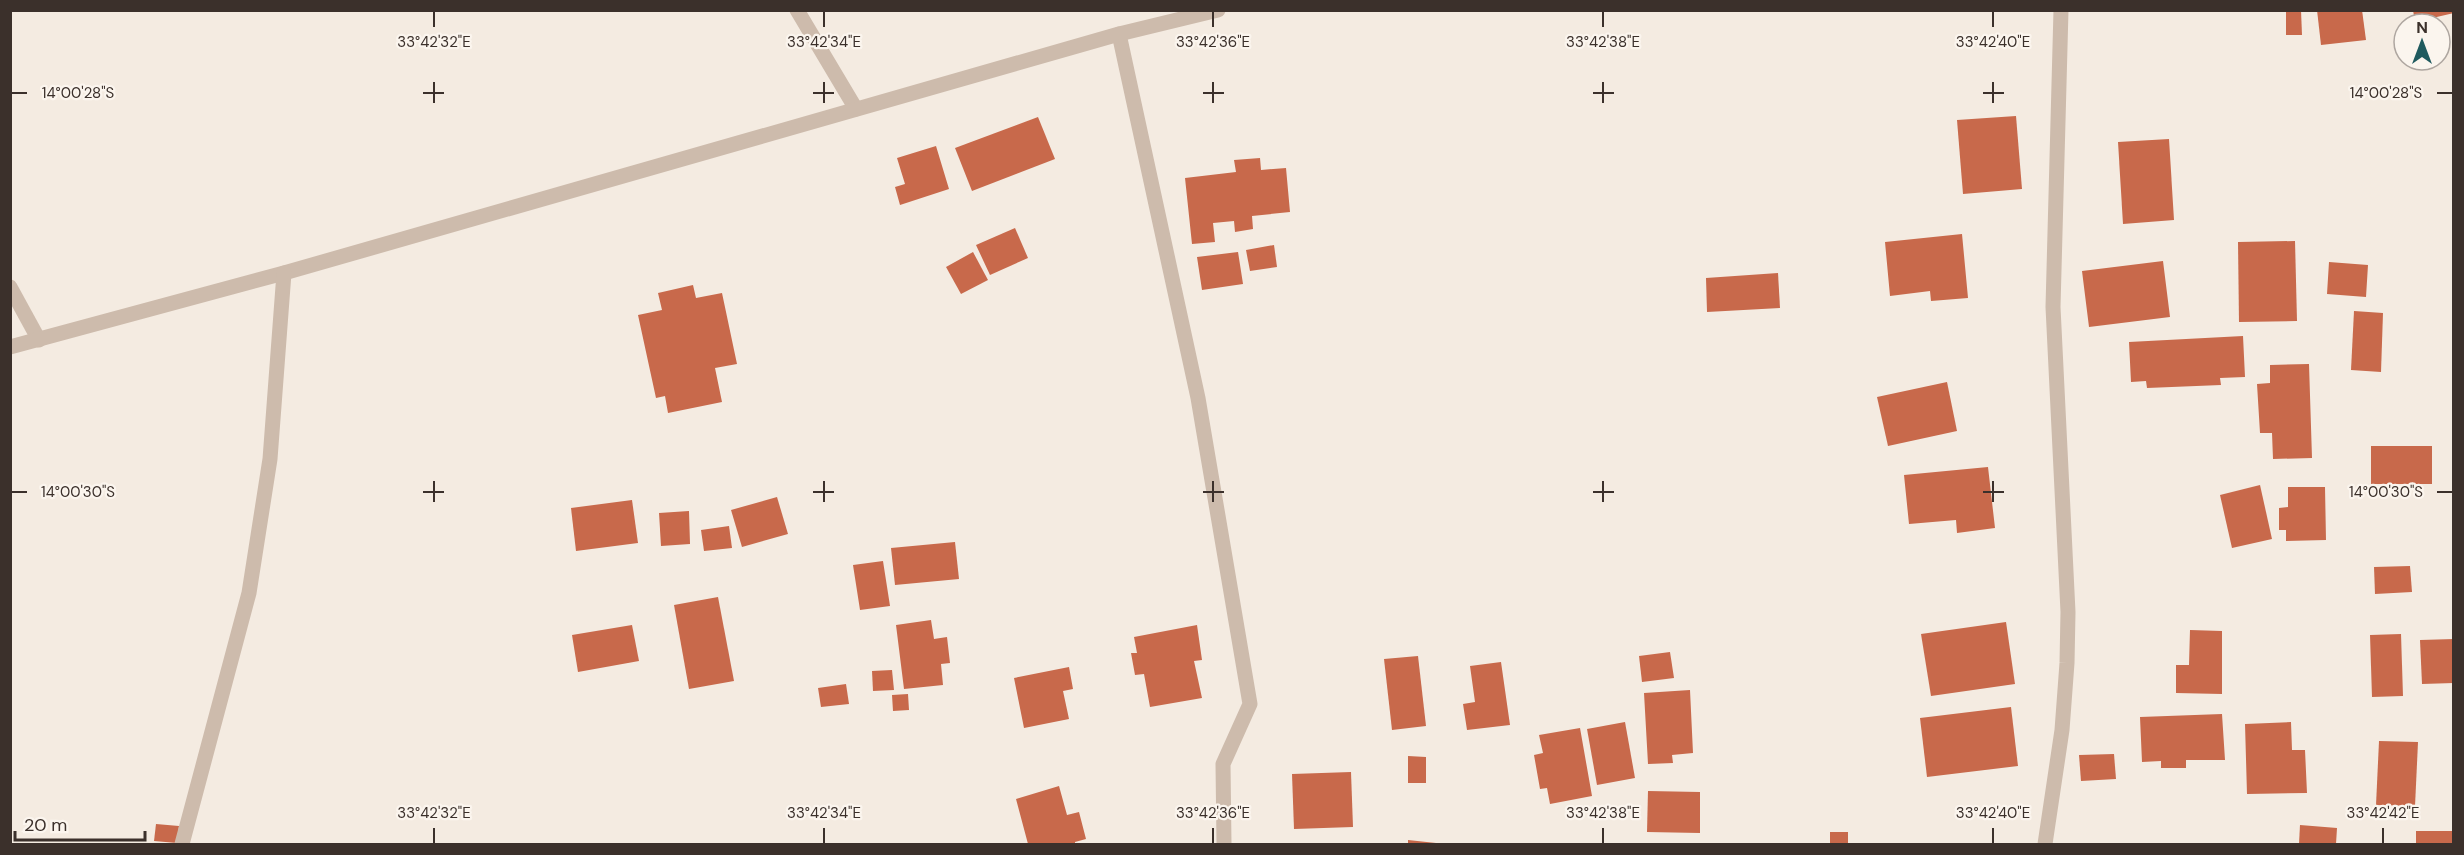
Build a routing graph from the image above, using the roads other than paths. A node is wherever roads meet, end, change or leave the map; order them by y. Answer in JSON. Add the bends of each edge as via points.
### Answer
{"nodes":[{"id":1,"x":797,"y":10,"type":"edge"},
{"id":2,"x":1218,"y":10,"type":"edge"},
{"id":3,"x":2061,"y":10,"type":"edge"},
{"id":4,"x":1119,"y":34,"type":"junction"},
{"id":5,"x":856,"y":109,"type":"junction"},
{"id":6,"x":284,"y":273,"type":"junction"},
{"id":7,"x":10,"y":287,"type":"edge"},
{"id":8,"x":39,"y":340,"type":"junction"},
{"id":9,"x":10,"y":347,"type":"edge"},
{"id":10,"x":182,"y":844,"type":"edge"},
{"id":11,"x":1224,"y":844,"type":"edge"},
{"id":12,"x":2045,"y":844,"type":"edge"}],
"edges":[{"from":1,"to":5,"type":"street"},
{"from":2,"to":4,"type":"street"},
{"from":3,"to":12,"type":"street","via":[[2053,307],[2068,612],[2062,730]]},
{"from":4,"to":5,"type":"street"},
{"from":4,"to":11,"type":"street","via":[[1198,398],[1250,704],[1222,764]]},
{"from":5,"to":6,"type":"street"},
{"from":6,"to":8,"type":"street"},
{"from":6,"to":10,"type":"street","via":[[270,459],[249,593]]},
{"from":7,"to":8,"type":"street"},
{"from":8,"to":9,"type":"street"}]}
